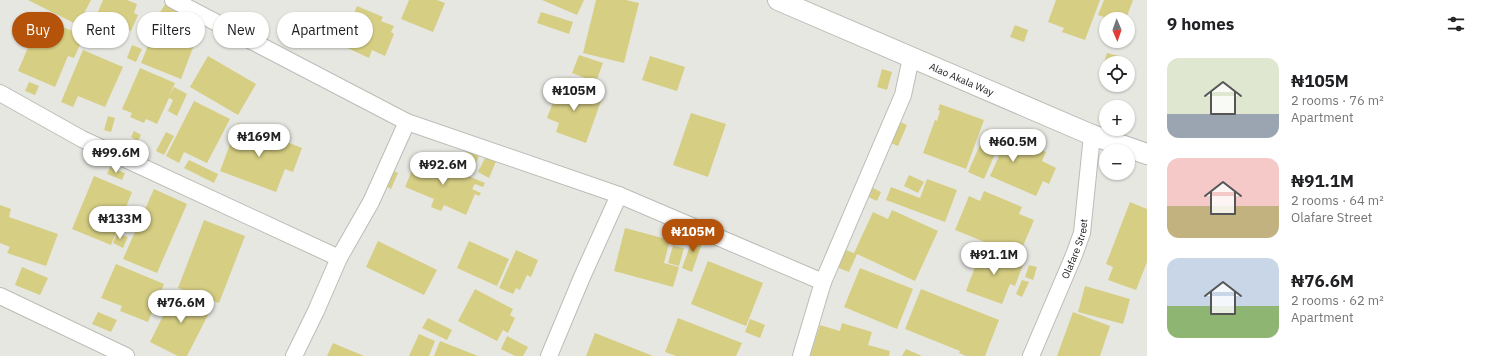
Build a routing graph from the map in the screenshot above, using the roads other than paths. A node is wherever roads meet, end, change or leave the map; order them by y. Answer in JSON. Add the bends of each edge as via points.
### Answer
{"nodes":[{"id":1,"x":778,"y":0,"type":"edge"},
{"id":2,"x":179,"y":1,"type":"edge"},
{"id":3,"x":911,"y":58,"type":"junction"},
{"id":4,"x":0,"y":93,"type":"edge"},
{"id":5,"x":406,"y":122,"type":"junction"},
{"id":6,"x":1092,"y":134,"type":"junction"},
{"id":7,"x":1147,"y":154,"type":"edge"},
{"id":8,"x":619,"y":195,"type":"junction"},
{"id":9,"x":339,"y":258,"type":"junction"},
{"id":10,"x":823,"y":282,"type":"junction"},
{"id":11,"x":0,"y":296,"type":"edge"},
{"id":12,"x":126,"y":356,"type":"edge"},
{"id":13,"x":294,"y":356,"type":"edge"},
{"id":14,"x":549,"y":356,"type":"edge"},
{"id":15,"x":801,"y":356,"type":"edge"},
{"id":16,"x":1031,"y":356,"type":"edge"}],
"edges":[{"from":1,"to":3,"type":"street","name":"Alao Akala Way"},
{"from":2,"to":5,"type":"street"},
{"from":3,"to":6,"type":"street","name":"Alao Akala Way"},
{"from":3,"to":10,"type":"street","via":[[902,95]]},
{"from":4,"to":9,"type":"street","via":[[82,139]]},
{"from":5,"to":8,"type":"street"},
{"from":5,"to":9,"type":"street","via":[[371,202]]},
{"from":6,"to":7,"type":"street","name":"Alao Akala Way"},
{"from":6,"to":16,"type":"street","name":"Olafare Street","via":[[1082,232]]},
{"from":8,"to":10,"type":"street"},
{"from":8,"to":14,"type":"street"},
{"from":9,"to":13,"type":"street"},
{"from":10,"to":15,"type":"street"},
{"from":11,"to":12,"type":"street"}]}
